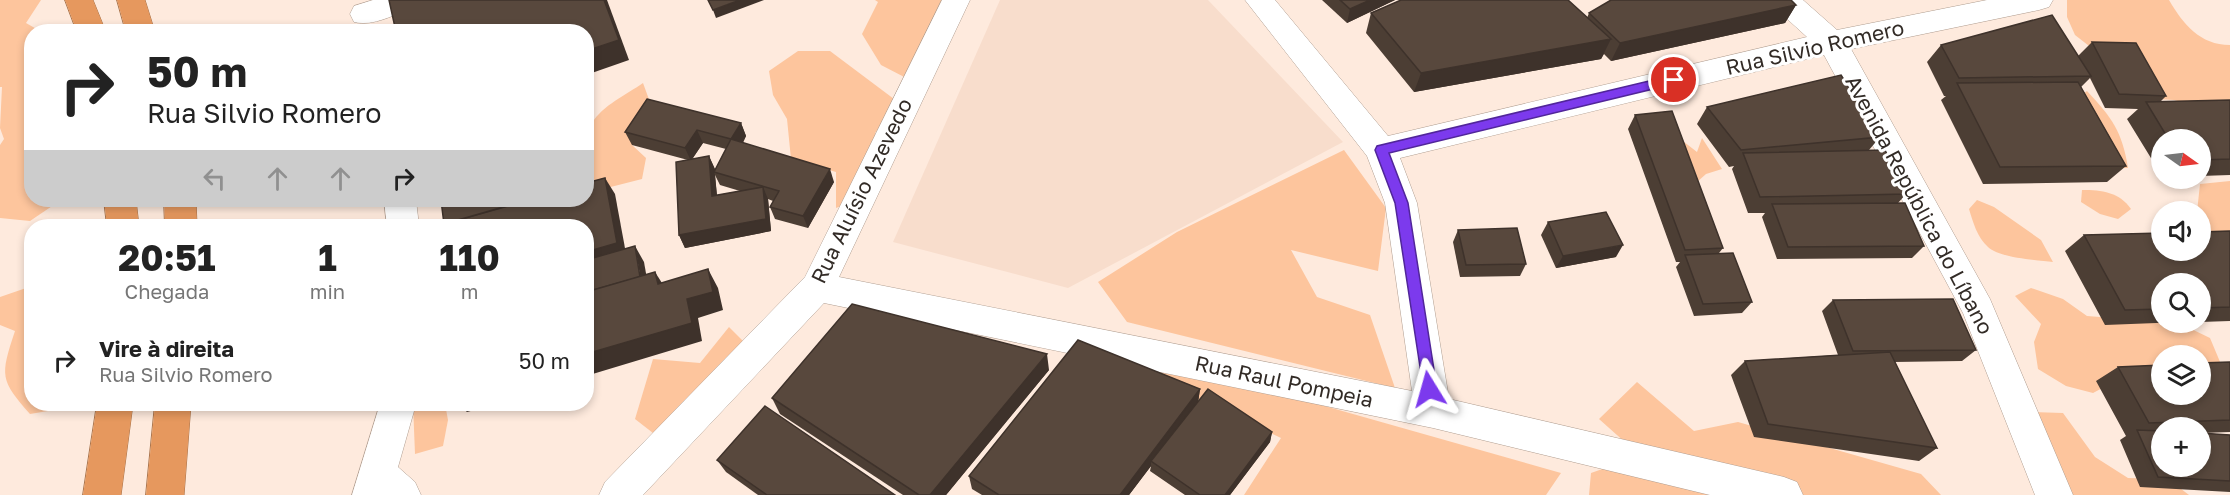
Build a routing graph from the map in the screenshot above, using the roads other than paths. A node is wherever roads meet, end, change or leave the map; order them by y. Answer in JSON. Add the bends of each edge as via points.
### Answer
{"nodes":[{"id":1,"x":79,"y":0,"type":"edge"},
{"id":2,"x":131,"y":0,"type":"edge"},
{"id":3,"x":404,"y":0,"type":"edge"},
{"id":4,"x":956,"y":0,"type":"edge"},
{"id":5,"x":1259,"y":0,"type":"edge"},
{"id":6,"x":1784,"y":0,"type":"edge"},
{"id":7,"x":2039,"y":0,"type":"edge"},
{"id":8,"x":363,"y":15,"type":"edge"},
{"id":9,"x":89,"y":24,"type":"edge"},
{"id":10,"x":138,"y":24,"type":"edge"},
{"id":11,"x":1832,"y":42,"type":"junction"},
{"id":12,"x":1381,"y":150,"type":"junction"},
{"id":13,"x":816,"y":286,"type":"junction"},
{"id":14,"x":114,"y":411,"type":"edge"},
{"id":15,"x":172,"y":411,"type":"edge"},
{"id":16,"x":397,"y":411,"type":"edge"},
{"id":17,"x":1433,"y":412,"type":"junction"},
{"id":18,"x":383,"y":487,"type":"edge"},
{"id":19,"x":102,"y":495,"type":"edge"},
{"id":20,"x":165,"y":495,"type":"edge"},
{"id":21,"x":618,"y":495,"type":"edge"},
{"id":22,"x":1784,"y":495,"type":"edge"},
{"id":23,"x":2054,"y":495,"type":"edge"}],
"edges":[{"from":1,"to":9,"type":"highway"},
{"from":2,"to":10,"type":"highway"},
{"from":3,"to":8,"type":"street"},
{"from":4,"to":13,"type":"street","name":"Rua Aluísio Azevedo"},
{"from":5,"to":12,"type":"street"},
{"from":6,"to":11,"type":"street","name":"Avenida República do Líbano"},
{"from":7,"to":11,"type":"street","name":"Rua Silvio Romero"},
{"from":11,"to":12,"type":"street","name":"Rua Silvio Romero"},
{"from":11,"to":23,"type":"street","name":"Avenida República do Líbano","via":[[1978,309]]},
{"from":12,"to":17,"type":"street","via":[[1401,203]]},
{"from":13,"to":17,"type":"street","name":"Rua Raul Pompeia"},
{"from":13,"to":21,"type":"street","name":"Rua Aluísio Azevedo"},
{"from":14,"to":19,"type":"highway"},
{"from":15,"to":20,"type":"highway"},
{"from":16,"to":18,"type":"street"},
{"from":17,"to":22,"type":"street","name":"Rua Raul Pompeia"}]}
